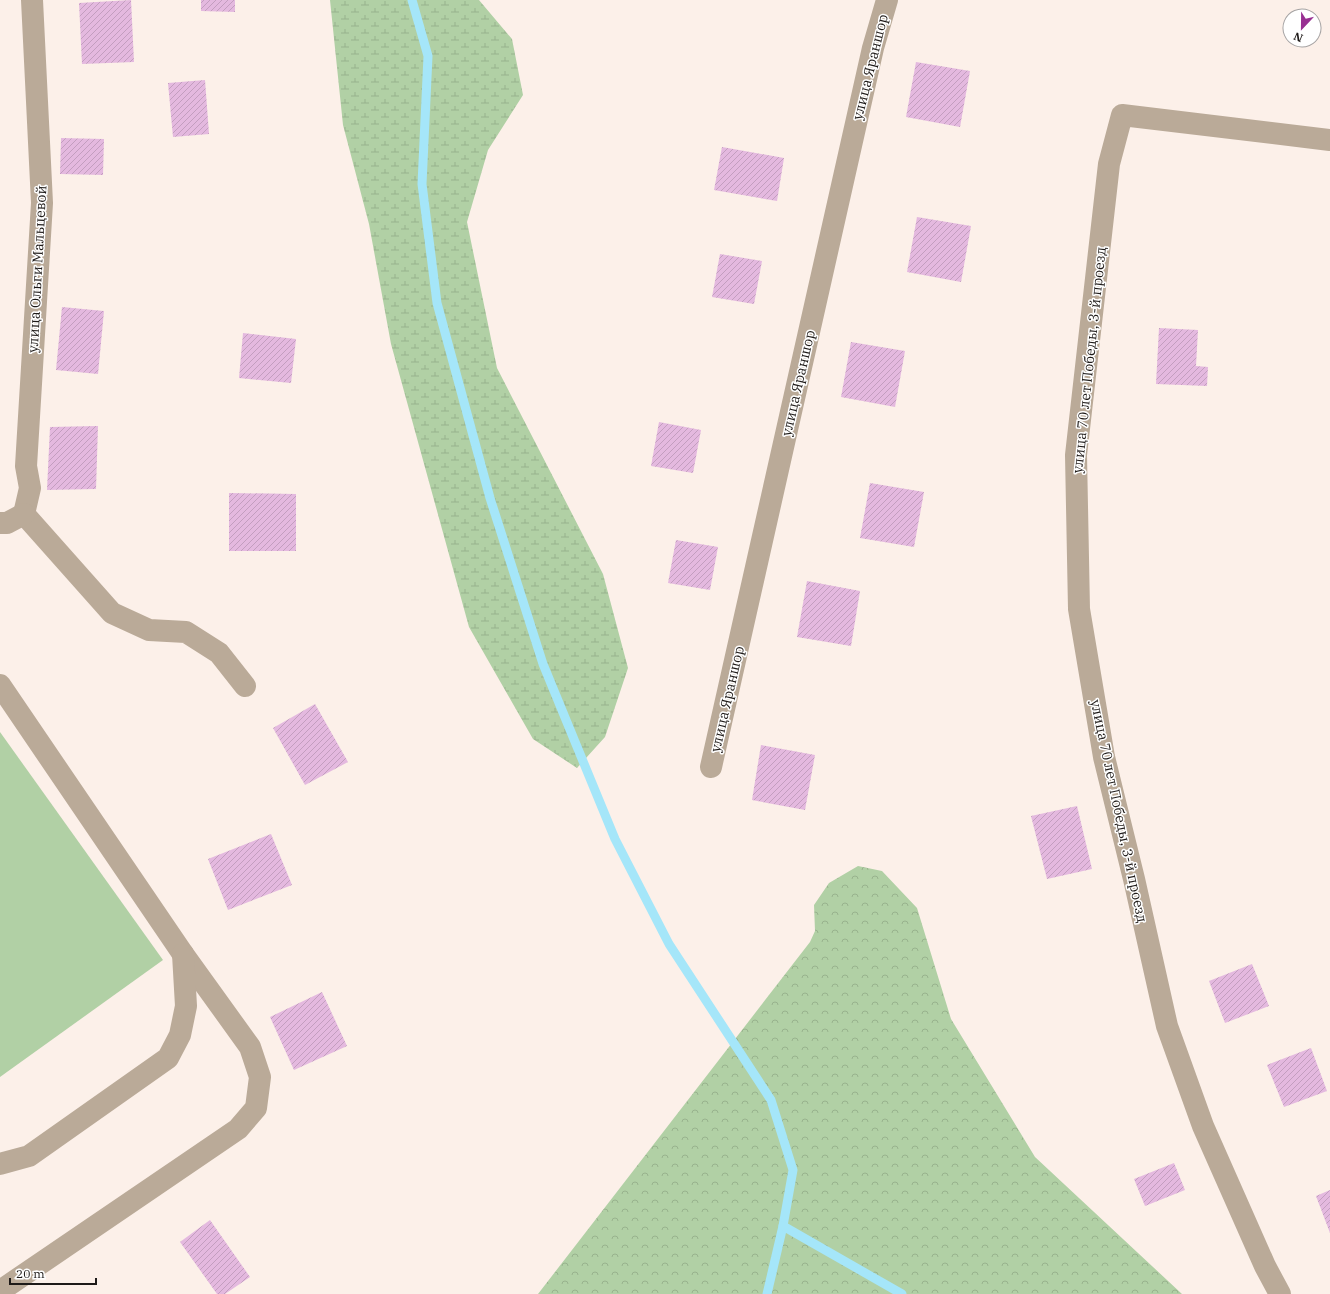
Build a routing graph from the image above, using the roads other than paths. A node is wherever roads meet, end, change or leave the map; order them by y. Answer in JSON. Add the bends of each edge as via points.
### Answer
{"nodes":[{"id":1,"x":32,"y":0,"type":"edge"},
{"id":2,"x":887,"y":0,"type":"edge"},
{"id":3,"x":1330,"y":140,"type":"edge"},
{"id":4,"x":24,"y":514,"type":"junction"},
{"id":5,"x":0,"y":523,"type":"edge"},
{"id":6,"x":0,"y":685,"type":"edge"},
{"id":7,"x":245,"y":686,"type":"dead end"},
{"id":8,"x":711,"y":767,"type":"dead end"},
{"id":9,"x":183,"y":954,"type":"junction"},
{"id":10,"x":0,"y":1164,"type":"edge"},
{"id":11,"x":0,"y":1290,"type":"edge"},
{"id":12,"x":1280,"y":1294,"type":"edge"}],
"edges":[{"from":1,"to":4,"type":"street","name":"улица Ольги Мальцевой","via":[[42,203],[26,466],[30,488]]},
{"from":2,"to":8,"type":"street","name":"улица Яраншор","via":[[871,56]]},
{"from":3,"to":12,"type":"street","name":"улица 70 лет Победы, 3-й проезд","via":[[1122,115],[1109,164],[1076,455],[1079,609],[1104,757],[1167,1026],[1203,1126]]},
{"from":4,"to":5,"type":"street","via":[[7,523]]},
{"from":4,"to":7,"type":"street","via":[[112,613],[149,630],[186,632],[219,653]]},
{"from":6,"to":9,"type":"street"},
{"from":9,"to":10,"type":"street","via":[[186,1006],[180,1035],[168,1058],[29,1156]]},
{"from":9,"to":11,"type":"street","via":[[250,1047],[260,1078],[256,1108],[238,1128]]}]}
